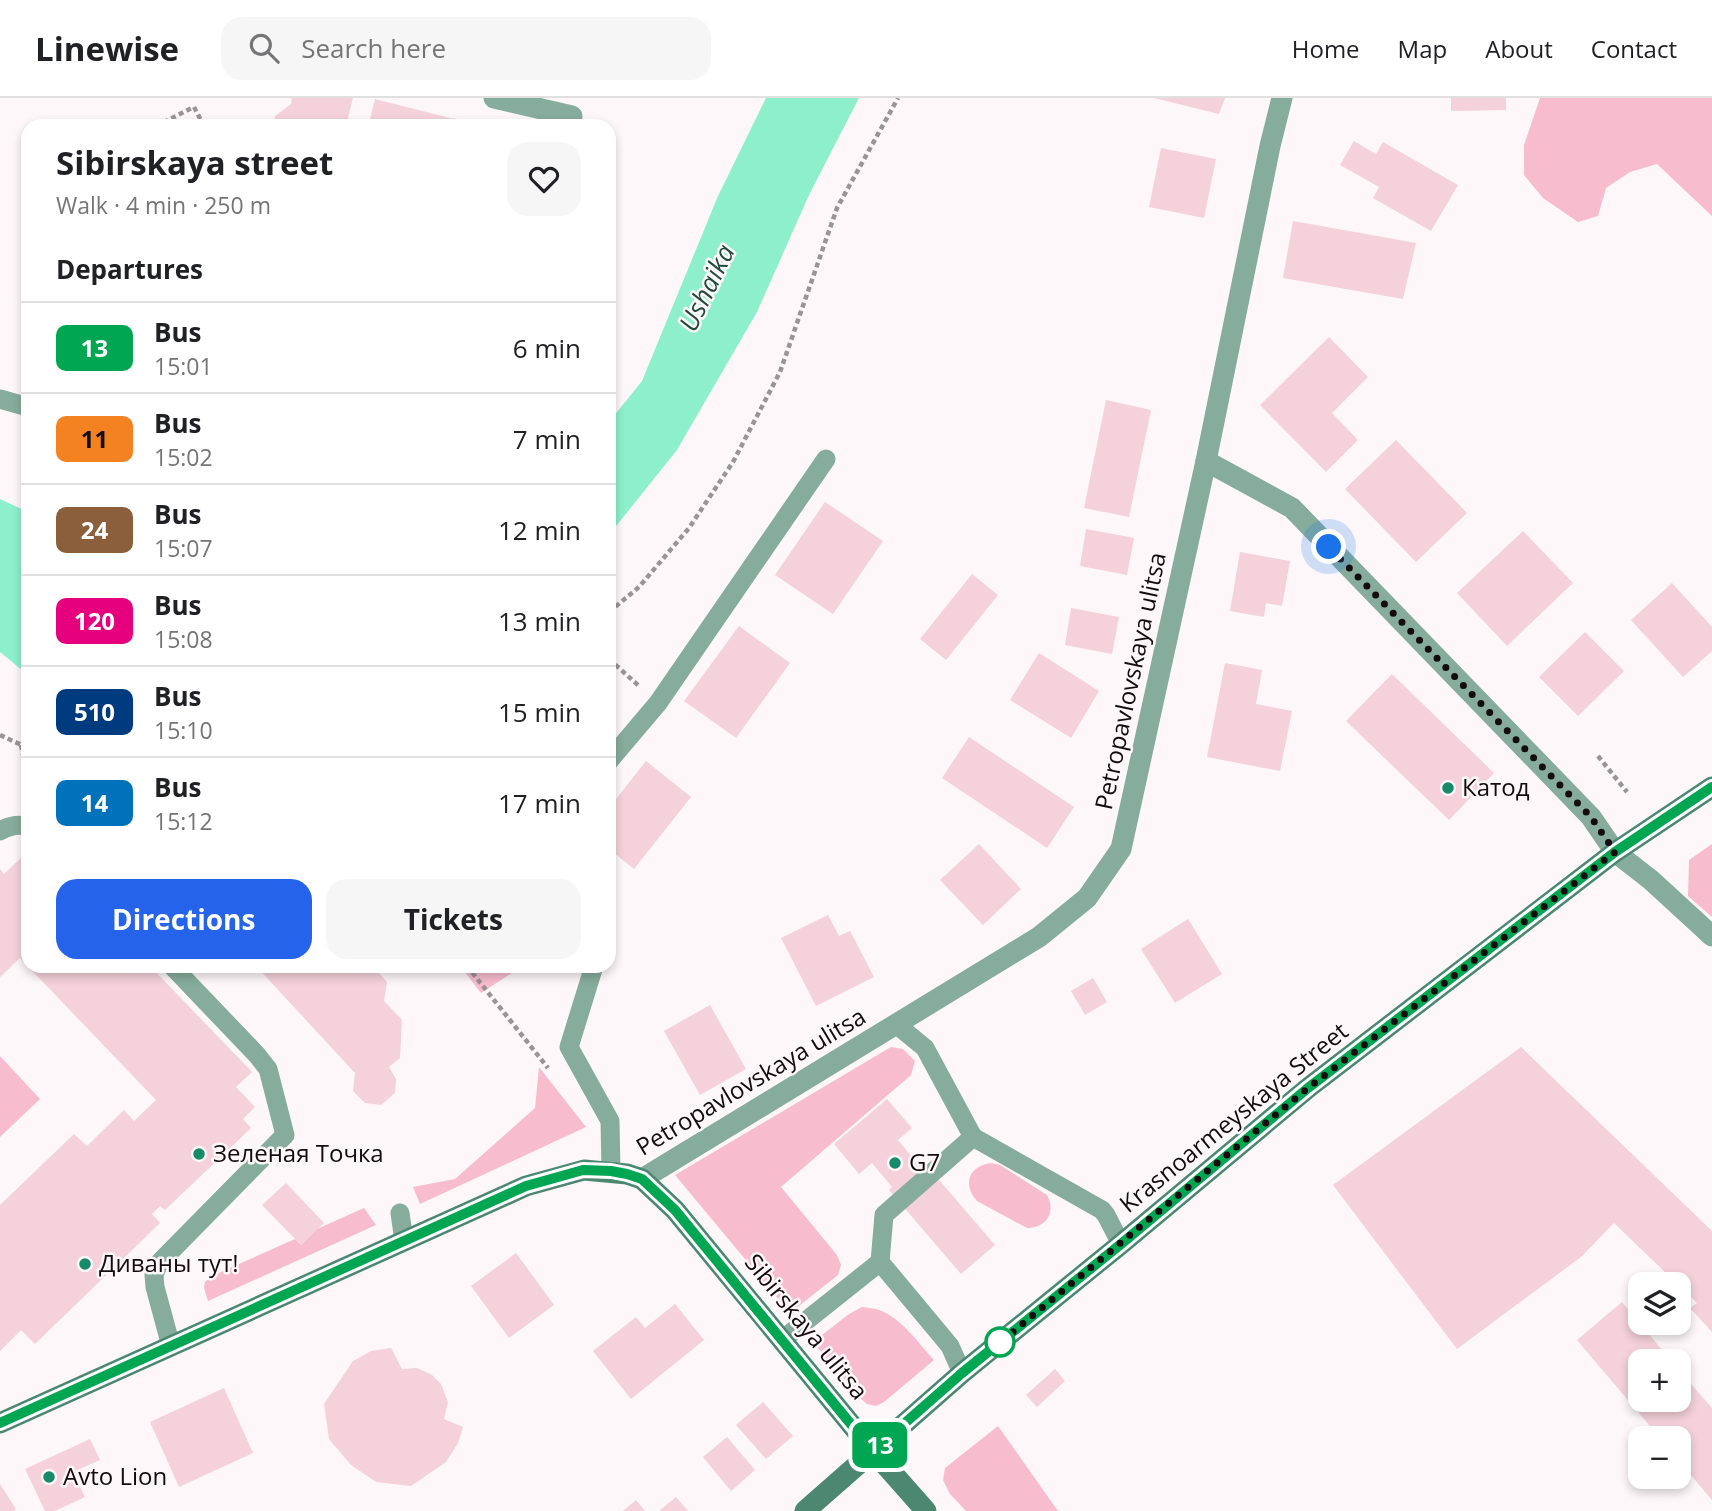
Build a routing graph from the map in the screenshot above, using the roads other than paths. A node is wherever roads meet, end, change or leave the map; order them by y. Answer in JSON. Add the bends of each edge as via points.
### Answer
{"nodes":[{"id":1,"x":494,"y":98,"type":"edge"},
{"id":2,"x":1282,"y":98,"type":"edge"},
{"id":3,"x":571,"y":119,"type":"edge"},
{"id":4,"x":0,"y":399,"type":"edge"},
{"id":5,"x":21,"y":405,"type":"edge"},
{"id":6,"x":826,"y":459,"type":"dead end"},
{"id":7,"x":1206,"y":461,"type":"junction"},
{"id":8,"x":616,"y":753,"type":"edge"},
{"id":9,"x":1712,"y":787,"type":"edge"},
{"id":10,"x":21,"y":825,"type":"edge"},
{"id":11,"x":0,"y":831,"type":"edge"},
{"id":12,"x":1615,"y":852,"type":"junction"},
{"id":13,"x":1712,"y":936,"type":"edge"},
{"id":14,"x":179,"y":973,"type":"edge"},
{"id":15,"x":592,"y":973,"type":"edge"},
{"id":16,"x":897,"y":1024,"type":"junction"},
{"id":17,"x":973,"y":1137,"type":"junction"},
{"id":18,"x":611,"y":1171,"type":"junction"},
{"id":19,"x":642,"y":1179,"type":"junction"},
{"id":20,"x":400,"y":1213,"type":"dead end"},
{"id":21,"x":404,"y":1241,"type":"junction"},
{"id":22,"x":1121,"y":1244,"type":"junction"},
{"id":23,"x":880,"y":1262,"type":"junction"},
{"id":24,"x":782,"y":1340,"type":"junction"},
{"id":25,"x":172,"y":1346,"type":"junction"},
{"id":26,"x":962,"y":1373,"type":"junction"},
{"id":27,"x":0,"y":1423,"type":"edge"},
{"id":28,"x":873,"y":1451,"type":"junction"},
{"id":29,"x":805,"y":1511,"type":"edge"},
{"id":30,"x":926,"y":1511,"type":"edge"}],
"edges":[{"from":1,"to":3,"type":"street"},
{"from":2,"to":7,"type":"street","name":"Petropavlovskaya ulitsa"},
{"from":4,"to":5,"type":"lane"},
{"from":6,"to":8,"type":"lane","via":[[658,703]]},
{"from":7,"to":12,"type":"street","via":[[1292,508],[1591,817]]},
{"from":7,"to":16,"type":"street","name":"Petropavlovskaya ulitsa","via":[[1121,849],[1087,898],[1040,937]]},
{"from":9,"to":12,"type":"main road","name":"Krasnoarmeyskaya Street"},
{"from":10,"to":11,"type":"lane"},
{"from":12,"to":13,"type":"street"},
{"from":12,"to":22,"type":"main road","name":"Krasnoarmeyskaya Street","via":[[1308,1088]]},
{"from":14,"to":25,"type":"lane","via":[[268,1069],[285,1135],[159,1263],[155,1287]]},
{"from":15,"to":18,"type":"lane","via":[[569,1047],[611,1121]]},
{"from":16,"to":17,"type":"lane","via":[[925,1048]]},
{"from":16,"to":19,"type":"street","name":"Petropavlovskaya ulitsa"},
{"from":17,"to":22,"type":"lane","via":[[1102,1210]]},
{"from":17,"to":23,"type":"lane","via":[[884,1215]]},
{"from":18,"to":19,"type":"main road","name":"Petropavlovskaya ulitsa"},
{"from":18,"to":21,"type":"main road","name":"Petropavlovskaya ulitsa","via":[[583,1170],[526,1186]]},
{"from":19,"to":24,"type":"main road","name":"Sibirskaya ulitsa","via":[[675,1210]]},
{"from":20,"to":21,"type":"lane"},
{"from":21,"to":25,"type":"main road","name":"Petropavlovskaya ulitsa"},
{"from":22,"to":26,"type":"main road","name":"Krasnoarmeyskaya Street"},
{"from":23,"to":24,"type":"lane"},
{"from":23,"to":26,"type":"lane","via":[[950,1346]]},
{"from":24,"to":28,"type":"main road","name":"Sibirskaya ulitsa"},
{"from":25,"to":27,"type":"main road","name":"Petropavlovskaya ulitsa"},
{"from":26,"to":28,"type":"main road","name":"Krasnoarmeyskaya Street"},
{"from":28,"to":29,"type":"main road","name":"Krasnoarmeyskaya Street"},
{"from":28,"to":30,"type":"main road","name":"Sibirskaya ulitsa"}]}
